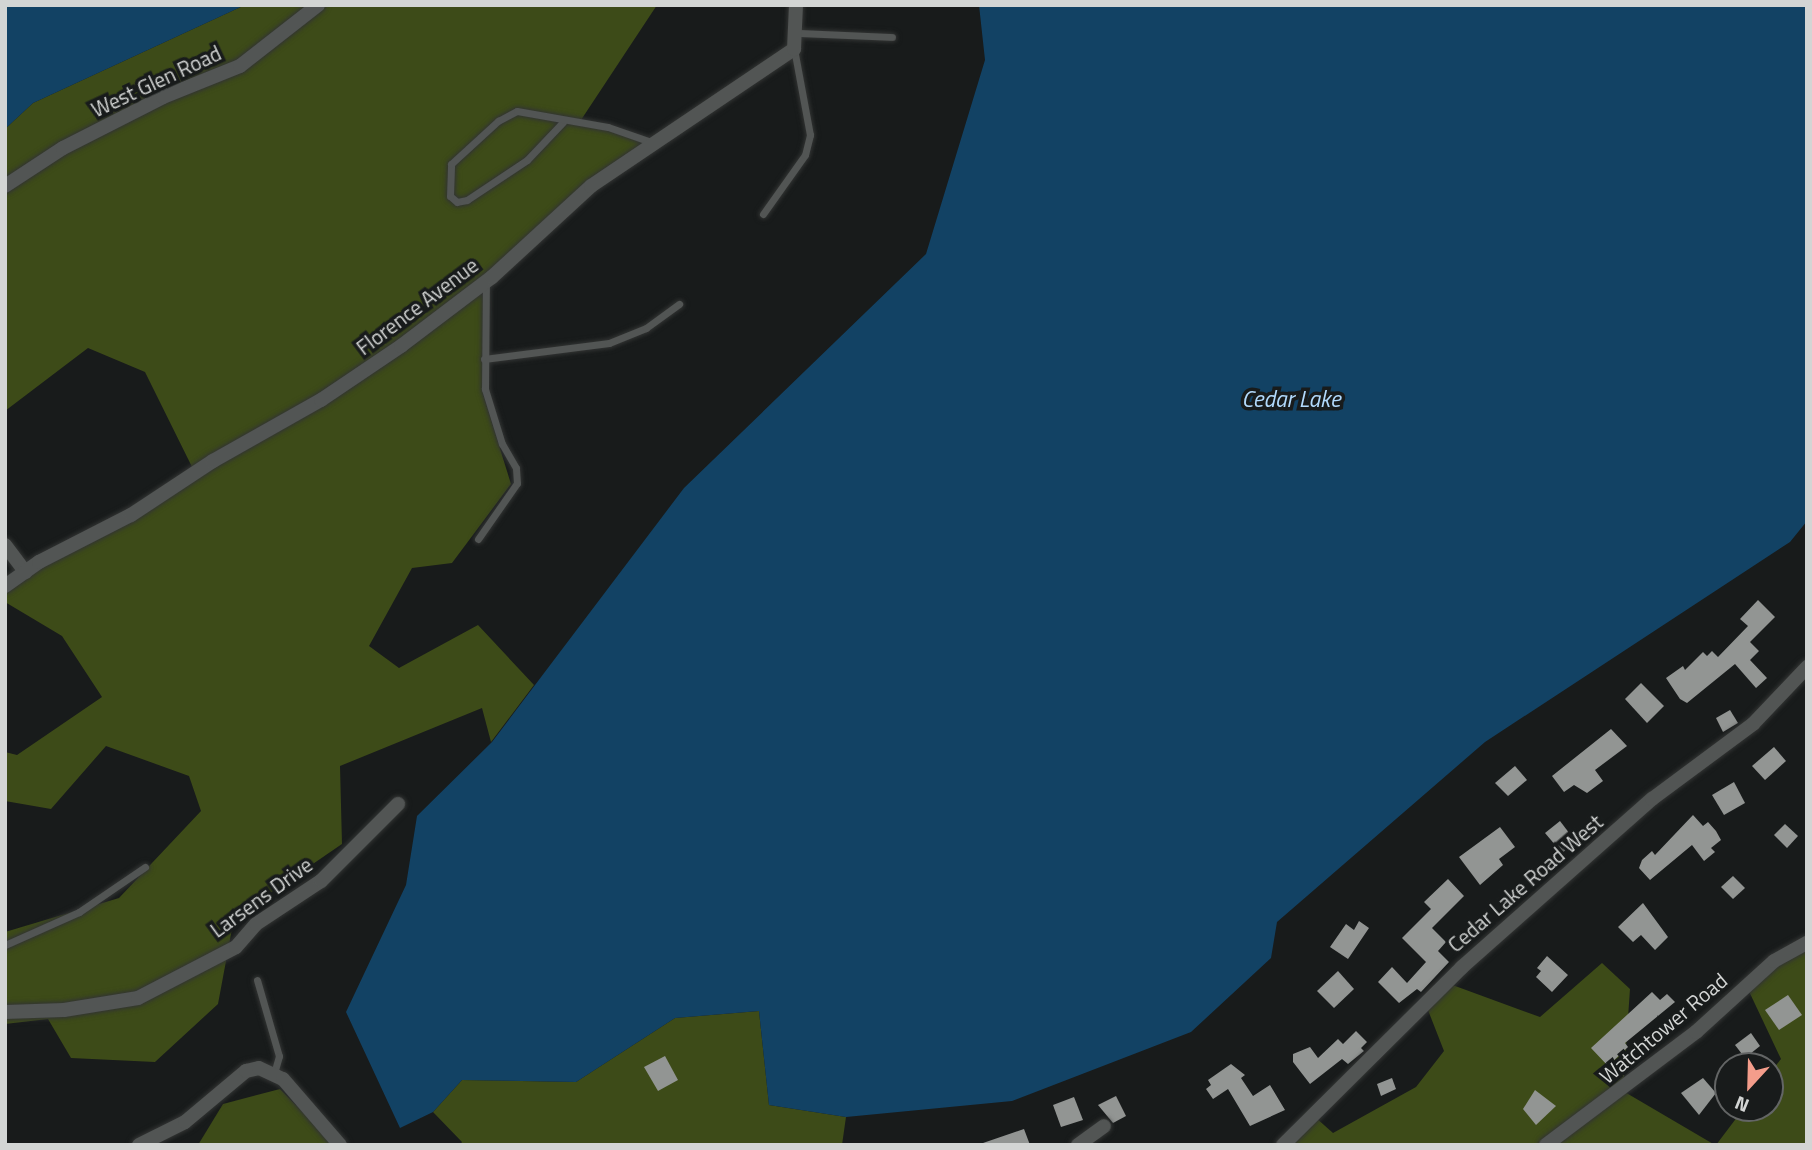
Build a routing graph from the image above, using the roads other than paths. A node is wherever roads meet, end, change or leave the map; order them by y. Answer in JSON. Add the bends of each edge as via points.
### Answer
{"nodes":[{"id":1,"x":318,"y":5,"type":"edge"},
{"id":2,"x":796,"y":5,"type":"edge"},
{"id":3,"x":797,"y":33,"type":"junction"},
{"id":4,"x":892,"y":37,"type":"dead end"},
{"id":5,"x":794,"y":48,"type":"junction"},
{"id":6,"x":563,"y":122,"type":"junction"},
{"id":7,"x":655,"y":144,"type":"junction"},
{"id":8,"x":5,"y":186,"type":"edge"},
{"id":9,"x":763,"y":214,"type":"dead end"},
{"id":10,"x":486,"y":281,"type":"junction"},
{"id":11,"x":679,"y":304,"type":"dead end"},
{"id":12,"x":484,"y":359,"type":"junction"},
{"id":13,"x":478,"y":538,"type":"dead end"},
{"id":14,"x":5,"y":545,"type":"edge"},
{"id":15,"x":25,"y":572,"type":"junction"},
{"id":16,"x":5,"y":586,"type":"edge"},
{"id":17,"x":1807,"y":667,"type":"edge"},
{"id":18,"x":398,"y":804,"type":"dead end"},
{"id":19,"x":145,"y":867,"type":"dead end"},
{"id":20,"x":1807,"y":943,"type":"edge"},
{"id":21,"x":5,"y":945,"type":"edge"},
{"id":22,"x":257,"y":980,"type":"dead end"},
{"id":23,"x":5,"y":1012,"type":"edge"},
{"id":24,"x":274,"y":1073,"type":"junction"},
{"id":25,"x":1104,"y":1126,"type":"dead end"},
{"id":26,"x":139,"y":1145,"type":"edge"},
{"id":27,"x":340,"y":1145,"type":"edge"},
{"id":28,"x":1078,"y":1145,"type":"edge"},
{"id":29,"x":1283,"y":1145,"type":"edge"},
{"id":30,"x":1546,"y":1145,"type":"edge"}],
"edges":[{"from":1,"to":8,"type":"street","name":"West Glen Road","via":[[240,66],[163,97],[64,148]]},
{"from":2,"to":3,"type":"street"},
{"from":3,"to":4,"type":"lane"},
{"from":3,"to":5,"type":"street"},
{"from":5,"to":7,"type":"street","name":"Florence Avenue"},
{"from":5,"to":9,"type":"lane","via":[[810,135],[805,155]]},
{"from":6,"to":6,"type":"lane","via":[[531,110],[498,121],[451,164],[450,196],[457,202],[467,200],[527,160]]},
{"from":6,"to":7,"type":"lane","via":[[608,127]]},
{"from":7,"to":10,"type":"street","name":"Florence Avenue","via":[[591,186]]},
{"from":10,"to":12,"type":"lane"},
{"from":10,"to":15,"type":"street","name":"Florence Avenue","via":[[321,400],[213,461],[131,516]]},
{"from":11,"to":12,"type":"lane","via":[[646,328],[609,343]]},
{"from":12,"to":13,"type":"lane","via":[[491,414],[516,468],[517,483]]},
{"from":14,"to":15,"type":"street"},
{"from":15,"to":16,"type":"street","name":"Florence Avenue"},
{"from":17,"to":29,"type":"street","name":"Cedar Lake Road West","via":[[1753,724],[1652,799],[1462,967]]},
{"from":18,"to":23,"type":"street","name":"Larsens Drive","via":[[321,881],[256,924],[236,947],[138,998],[64,1010]]},
{"from":19,"to":21,"type":"lane","via":[[79,912]]},
{"from":20,"to":30,"type":"street","name":"Watchtower Road","via":[[1773,961],[1696,1032]]},
{"from":22,"to":24,"type":"lane","via":[[279,1056]]},
{"from":24,"to":26,"type":"street","via":[[252,1069],[186,1122]]},
{"from":24,"to":27,"type":"street"},
{"from":25,"to":28,"type":"street"}]}
